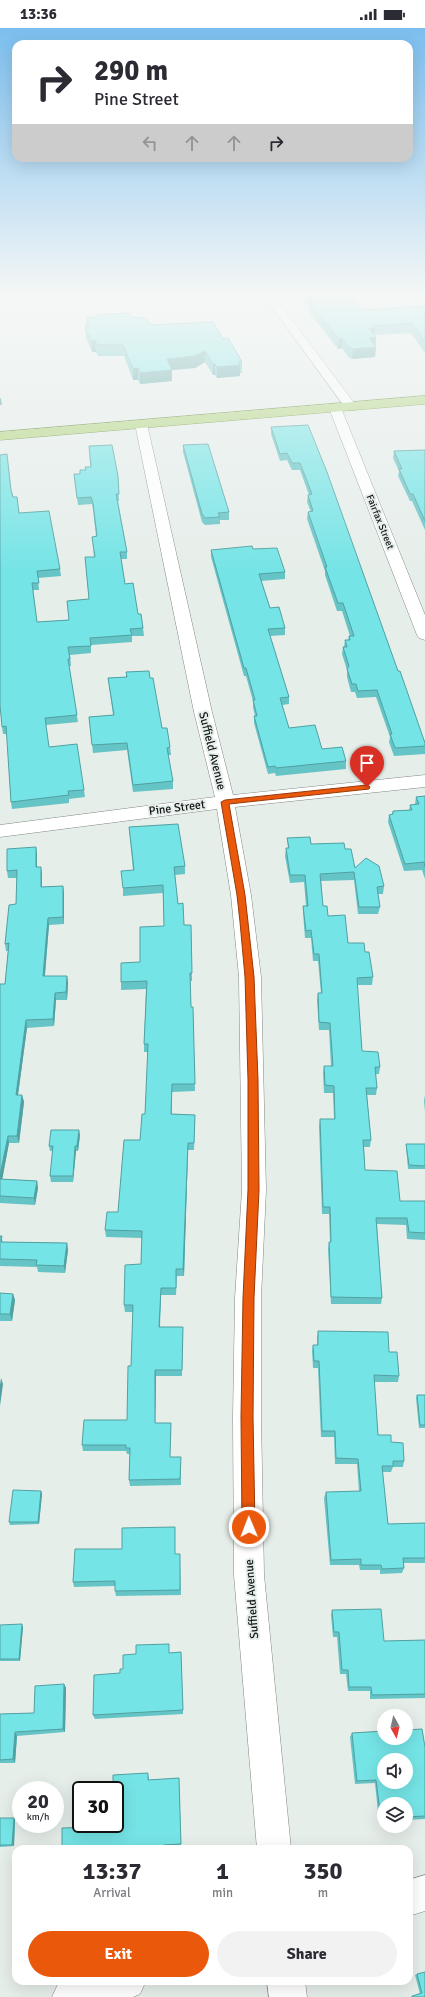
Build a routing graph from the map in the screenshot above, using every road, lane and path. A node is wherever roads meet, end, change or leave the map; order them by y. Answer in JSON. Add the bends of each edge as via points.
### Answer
{"nodes":[{"id":1,"x":337,"y":388,"type":"edge"},
{"id":2,"x":425,"y":400,"type":"edge"},
{"id":3,"x":351,"y":407,"type":"junction"},
{"id":4,"x":335,"y":408,"type":"junction"},
{"id":5,"x":141,"y":424,"type":"junction"},
{"id":6,"x":0,"y":436,"type":"edge"},
{"id":7,"x":425,"y":635,"type":"edge"},
{"id":8,"x":425,"y":781,"type":"edge"},
{"id":9,"x":225,"y":802,"type":"junction"},
{"id":10,"x":0,"y":831,"type":"edge"},
{"id":11,"x":274,"y":1845,"type":"edge"},
{"id":12,"x":425,"y":1893,"type":"edge"},
{"id":13,"x":413,"y":1897,"type":"edge"},
{"id":14,"x":113,"y":1985,"type":"edge"},
{"id":15,"x":286,"y":1985,"type":"edge"},
{"id":16,"x":71,"y":1997,"type":"edge"},
{"id":17,"x":288,"y":1997,"type":"edge"}],
"edges":[{"from":1,"to":3,"type":"street"},
{"from":2,"to":3,"type":"main road"},
{"from":3,"to":4,"type":"main road"},
{"from":4,"to":5,"type":"main road"},
{"from":4,"to":7,"type":"street","name":"Fairfax Street"},
{"from":5,"to":6,"type":"main road"},
{"from":5,"to":9,"type":"street","name":"Suffield Avenue"},
{"from":8,"to":9,"type":"street","name":"Pine Street"},
{"from":9,"to":10,"type":"street","name":"Pine Street"},
{"from":9,"to":11,"type":"street","name":"Suffield Avenue","via":[[241,895],[250,977],[254,1190],[248,1298],[249,1575]]},
{"from":12,"to":13,"type":"street"},
{"from":14,"to":16,"type":"street"},
{"from":15,"to":17,"type":"street"}]}
